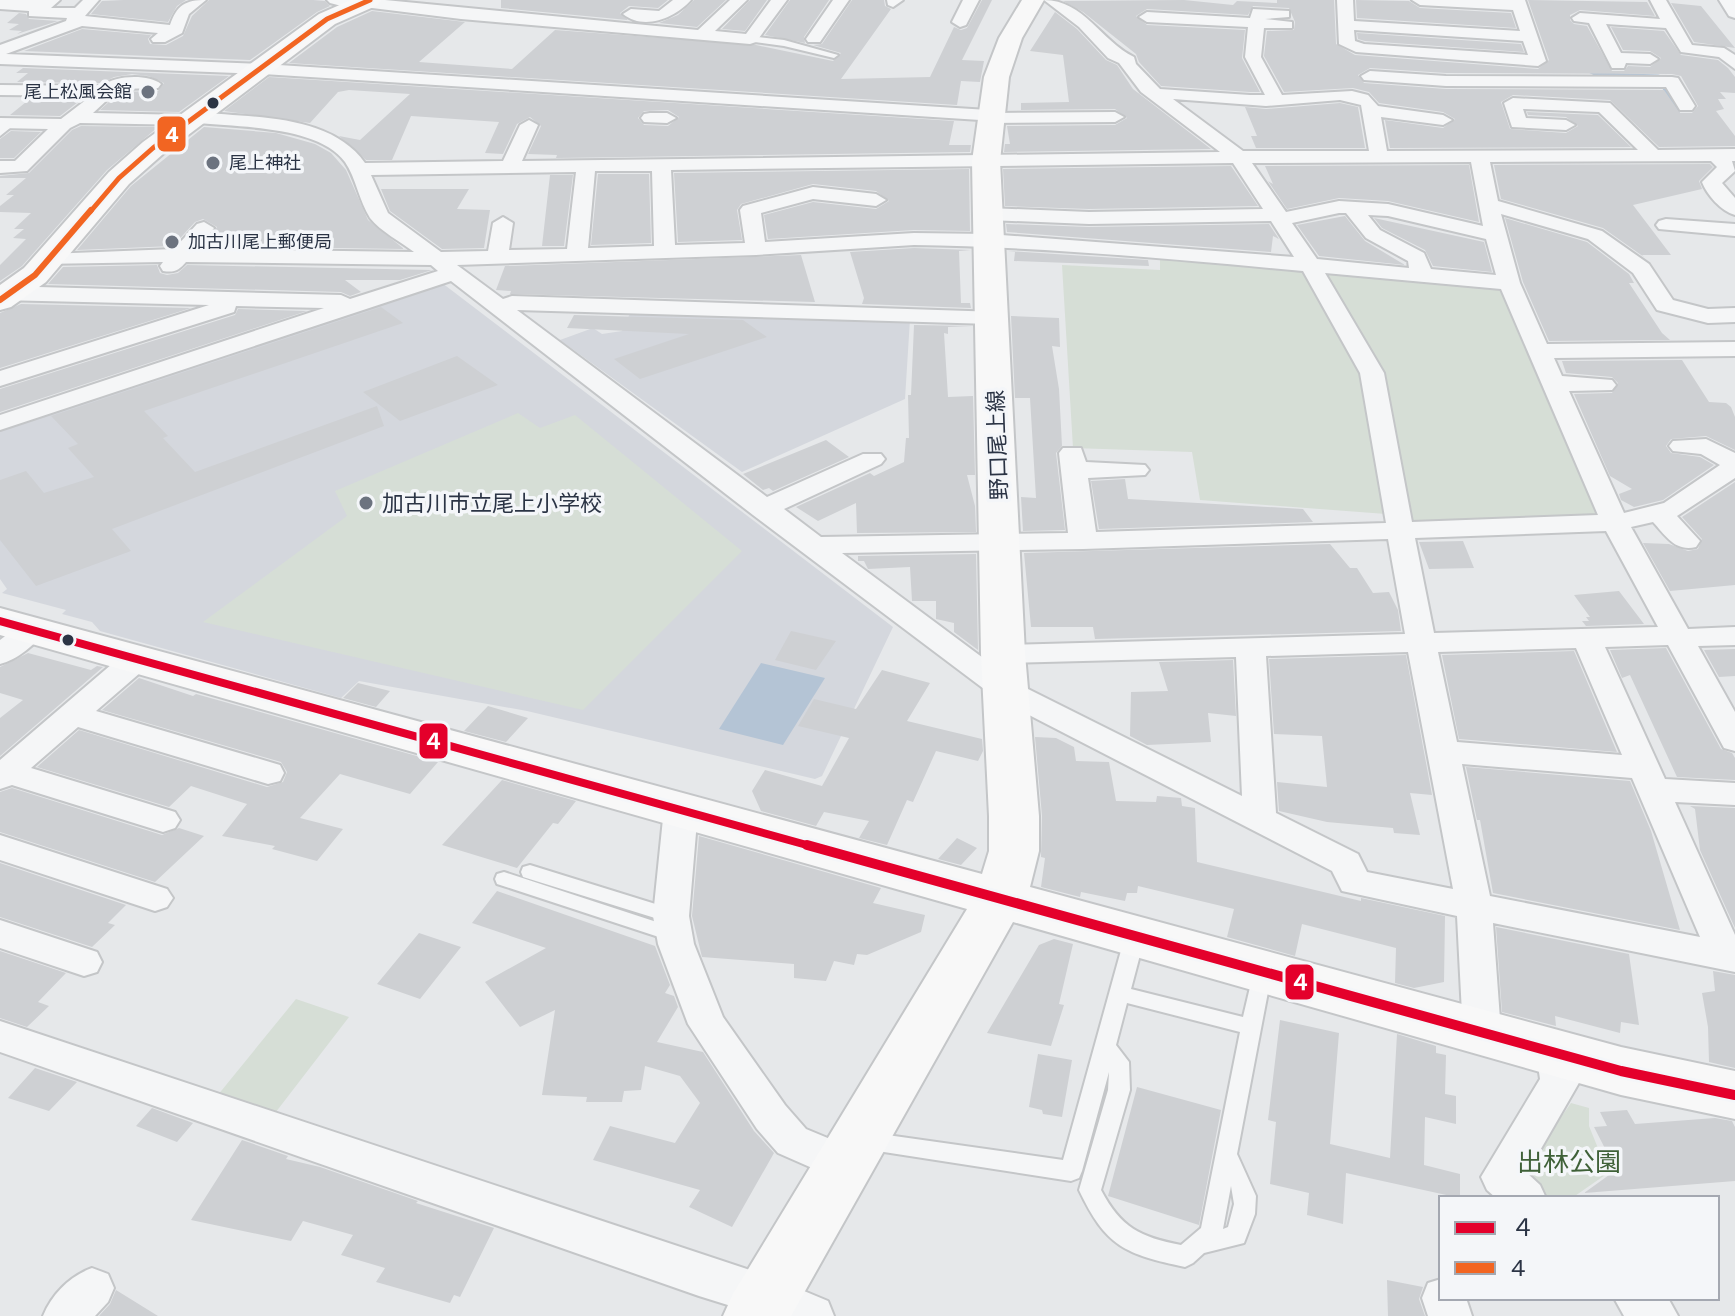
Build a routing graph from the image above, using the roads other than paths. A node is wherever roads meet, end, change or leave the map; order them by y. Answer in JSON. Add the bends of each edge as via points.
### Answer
{"nodes":[{"id":1,"x":91,"y":0,"type":"edge"},
{"id":2,"x":198,"y":0,"type":"edge"},
{"id":3,"x":476,"y":0,"type":"edge"},
{"id":4,"x":683,"y":0,"type":"edge"},
{"id":5,"x":739,"y":0,"type":"edge"},
{"id":6,"x":779,"y":0,"type":"edge"},
{"id":7,"x":971,"y":0,"type":"edge"},
{"id":8,"x":1033,"y":0,"type":"edge"},
{"id":9,"x":1052,"y":0,"type":"edge"},
{"id":10,"x":1153,"y":0,"type":"edge"},
{"id":11,"x":1345,"y":0,"type":"edge"},
{"id":12,"x":1420,"y":0,"type":"edge"},
{"id":13,"x":1658,"y":0,"type":"edge"},
{"id":14,"x":1727,"y":0,"type":"edge"},
{"id":15,"x":0,"y":2,"type":"edge"},
{"id":16,"x":356,"y":2,"type":"edge"},
{"id":17,"x":843,"y":3,"type":"edge"},
{"id":18,"x":1518,"y":3,"type":"edge"},
{"id":19,"x":47,"y":4,"type":"edge"},
{"id":20,"x":1735,"y":13,"type":"edge"},
{"id":21,"x":75,"y":18,"type":"junction"},
{"id":22,"x":967,"y":19,"type":"dead end"},
{"id":23,"x":1285,"y":20,"type":"dead end"},
{"id":24,"x":1256,"y":23,"type":"junction"},
{"id":25,"x":1671,"y":24,"type":"junction"},
{"id":26,"x":1346,"y":25,"type":"junction"},
{"id":27,"x":176,"y":30,"type":"junction"},
{"id":28,"x":825,"y":31,"type":"dead end"},
{"id":29,"x":701,"y":36,"type":"junction"},
{"id":30,"x":1530,"y":37,"type":"junction"},
{"id":31,"x":750,"y":39,"type":"junction"},
{"id":32,"x":1138,"y":39,"type":"junction"},
{"id":33,"x":0,"y":51,"type":"edge"},
{"id":34,"x":834,"y":55,"type":"dead end"},
{"id":35,"x":0,"y":59,"type":"edge"},
{"id":36,"x":1650,"y":59,"type":"dead end"},
{"id":37,"x":1538,"y":61,"type":"junction"},
{"id":38,"x":124,"y":63,"type":"junction"},
{"id":39,"x":1735,"y":64,"type":"edge"},
{"id":40,"x":263,"y":69,"type":"junction"},
{"id":41,"x":573,"y":70,"type":"dead end"},
{"id":42,"x":1311,"y":79,"type":"dead end"},
{"id":43,"x":1549,"y":80,"type":"junction"},
{"id":44,"x":177,"y":85,"type":"dead end"},
{"id":45,"x":207,"y":85,"type":"dead end"},
{"id":46,"x":238,"y":86,"type":"junction"},
{"id":47,"x":111,"y":87,"type":"junction"},
{"id":48,"x":0,"y":90,"type":"edge"},
{"id":49,"x":38,"y":90,"type":"junction"},
{"id":50,"x":547,"y":93,"type":"junction"},
{"id":51,"x":668,"y":95,"type":"junction"},
{"id":52,"x":1156,"y":95,"type":"junction"},
{"id":53,"x":1276,"y":100,"type":"junction"},
{"id":54,"x":1557,"y":105,"type":"junction"},
{"id":55,"x":1686,"y":106,"type":"dead end"},
{"id":56,"x":1370,"y":110,"type":"junction"},
{"id":57,"x":988,"y":117,"type":"junction"},
{"id":58,"x":1115,"y":117,"type":"dead end"},
{"id":59,"x":193,"y":119,"type":"junction"},
{"id":60,"x":661,"y":120,"type":"dead end"},
{"id":61,"x":1443,"y":120,"type":"dead end"},
{"id":62,"x":70,"y":121,"type":"junction"},
{"id":63,"x":2,"y":122,"type":"edge"},
{"id":64,"x":529,"y":125,"type":"dead end"},
{"id":65,"x":1566,"y":125,"type":"junction"},
{"id":66,"x":1100,"y":131,"type":"junction"},
{"id":67,"x":1653,"y":155,"type":"junction"},
{"id":68,"x":1726,"y":155,"type":"edge"},
{"id":69,"x":1593,"y":156,"type":"junction"},
{"id":70,"x":1239,"y":157,"type":"junction"},
{"id":71,"x":1379,"y":157,"type":"junction"},
{"id":72,"x":879,"y":161,"type":"junction"},
{"id":73,"x":986,"y":161,"type":"junction"},
{"id":74,"x":742,"y":162,"type":"junction"},
{"id":75,"x":661,"y":163,"type":"junction"},
{"id":76,"x":586,"y":164,"type":"junction"},
{"id":77,"x":511,"y":165,"type":"junction"},
{"id":78,"x":0,"y":167,"type":"edge"},
{"id":79,"x":1482,"y":168,"type":"junction"},
{"id":80,"x":358,"y":169,"type":"junction"},
{"id":81,"x":1511,"y":177,"type":"dead end"},
{"id":82,"x":782,"y":201,"type":"junction"},
{"id":83,"x":1490,"y":205,"type":"junction"},
{"id":84,"x":1352,"y":208,"type":"junction"},
{"id":85,"x":1735,"y":209,"type":"edge"},
{"id":86,"x":1279,"y":217,"type":"junction"},
{"id":87,"x":875,"y":221,"type":"junction"},
{"id":88,"x":503,"y":223,"type":"dead end"},
{"id":89,"x":988,"y":227,"type":"junction"},
{"id":90,"x":204,"y":228,"type":"dead end"},
{"id":91,"x":1735,"y":230,"type":"edge"},
{"id":92,"x":1683,"y":231,"type":"dead end"},
{"id":93,"x":1495,"y":235,"type":"junction"},
{"id":94,"x":756,"y":249,"type":"junction"},
{"id":95,"x":665,"y":252,"type":"junction"},
{"id":96,"x":577,"y":255,"type":"junction"},
{"id":97,"x":180,"y":256,"type":"junction"},
{"id":98,"x":278,"y":257,"type":"junction"},
{"id":99,"x":497,"y":257,"type":"junction"},
{"id":100,"x":48,"y":260,"type":"junction"},
{"id":101,"x":1310,"y":265,"type":"junction"},
{"id":102,"x":442,"y":266,"type":"junction"},
{"id":103,"x":1420,"y":275,"type":"junction"},
{"id":104,"x":1509,"y":283,"type":"junction"},
{"id":105,"x":3,"y":296,"type":"edge"},
{"id":106,"x":145,"y":297,"type":"junction"},
{"id":107,"x":246,"y":300,"type":"junction"},
{"id":108,"x":354,"y":307,"type":"junction"},
{"id":109,"x":498,"y":307,"type":"junction"},
{"id":110,"x":1735,"y":315,"type":"edge"},
{"id":111,"x":1708,"y":316,"type":"junction"},
{"id":112,"x":991,"y":317,"type":"junction"},
{"id":113,"x":1735,"y":333,"type":"edge"},
{"id":114,"x":1735,"y":349,"type":"edge"},
{"id":115,"x":1540,"y":351,"type":"junction"},
{"id":116,"x":0,"y":379,"type":"edge"},
{"id":117,"x":1554,"y":383,"type":"junction"},
{"id":118,"x":1604,"y":385,"type":"dead end"},
{"id":119,"x":0,"y":423,"type":"edge"},
{"id":120,"x":1696,"y":440,"type":"dead end"},
{"id":121,"x":872,"y":459,"type":"dead end"},
{"id":122,"x":1136,"y":470,"type":"dead end"},
{"id":123,"x":1731,"y":473,"type":"edge"},
{"id":124,"x":762,"y":509,"type":"junction"},
{"id":125,"x":1659,"y":513,"type":"junction"},
{"id":126,"x":1615,"y":523,"type":"junction"},
{"id":127,"x":1401,"y":532,"type":"junction"},
{"id":128,"x":1083,"y":541,"type":"junction"},
{"id":129,"x":1686,"y":541,"type":"dead end"},
{"id":130,"x":1001,"y":543,"type":"junction"},
{"id":131,"x":812,"y":545,"type":"junction"},
{"id":132,"x":10,"y":635,"type":"edge"},
{"id":133,"x":1735,"y":636,"type":"edge"},
{"id":134,"x":1678,"y":637,"type":"junction"},
{"id":135,"x":1587,"y":639,"type":"junction"},
{"id":136,"x":1421,"y":644,"type":"junction"},
{"id":137,"x":1251,"y":649,"type":"junction"},
{"id":138,"x":1003,"y":654,"type":"junction"},
{"id":139,"x":137,"y":659,"type":"junction"},
{"id":140,"x":1007,"y":691,"type":"junction"},
{"id":141,"x":72,"y":715,"type":"junction"},
{"id":142,"x":1735,"y":740,"type":"edge"},
{"id":143,"x":1444,"y":752,"type":"junction"},
{"id":144,"x":268,"y":773,"type":"dead end"},
{"id":145,"x":3,"y":775,"type":"edge"},
{"id":146,"x":1648,"y":779,"type":"junction"},
{"id":147,"x":1735,"y":794,"type":"edge"},
{"id":148,"x":681,"y":809,"type":"junction"},
{"id":149,"x":163,"y":820,"type":"dead end"},
{"id":150,"x":1260,"y":822,"type":"junction"},
{"id":151,"x":0,"y":847,"type":"edge"},
{"id":152,"x":530,"y":872,"type":"dead end"},
{"id":153,"x":504,"y":879,"type":"dead end"},
{"id":154,"x":1001,"y":897,"type":"junction"},
{"id":155,"x":155,"y":898,"type":"dead end"},
{"id":156,"x":1474,"y":906,"type":"junction"},
{"id":157,"x":674,"y":926,"type":"junction"},
{"id":158,"x":0,"y":934,"type":"edge"},
{"id":159,"x":1135,"y":936,"type":"junction"},
{"id":160,"x":1730,"y":957,"type":"edge"},
{"id":161,"x":84,"y":962,"type":"dead end"},
{"id":162,"x":1262,"y":971,"type":"junction"},
{"id":163,"x":1121,"y":994,"type":"junction"},
{"id":164,"x":1252,"y":1027,"type":"junction"},
{"id":165,"x":1482,"y":1033,"type":"junction"},
{"id":166,"x":0,"y":1036,"type":"edge"},
{"id":167,"x":1106,"y":1048,"type":"junction"},
{"id":168,"x":1555,"y":1052,"type":"junction"},
{"id":169,"x":1735,"y":1095,"type":"edge"},
{"id":170,"x":852,"y":1152,"type":"junction"},
{"id":171,"x":1523,"y":1196,"type":"edge"},
{"id":172,"x":1638,"y":1300,"type":"edge"},
{"id":173,"x":779,"y":1310,"type":"edge"},
{"id":174,"x":1656,"y":1316,"type":"edge"}],
"edges":[{"from":1,"to":21,"type":"street"},
{"from":2,"to":27,"type":"street","via":[[182,12]]},
{"from":3,"to":4,"type":"street","via":[[656,16]]},
{"from":5,"to":29,"type":"street"},
{"from":6,"to":31,"type":"street"},
{"from":7,"to":22,"type":"street"},
{"from":8,"to":57,"type":"main road","name":"野口尾上線","via":[[1017,21],[999,64]]},
{"from":9,"to":32,"type":"street","via":[[1114,54]]},
{"from":10,"to":32,"type":"street"},
{"from":11,"to":26,"type":"street"},
{"from":12,"to":18,"type":"street"},
{"from":13,"to":25,"type":"street"},
{"from":14,"to":20,"type":"street"},
{"from":15,"to":19,"type":"street"},
{"from":16,"to":29,"type":"street"},
{"from":16,"to":40,"type":"main road"},
{"from":17,"to":28,"type":"street"},
{"from":18,"to":30,"type":"street"},
{"from":19,"to":21,"type":"street","via":[[35,13]]},
{"from":21,"to":27,"type":"street"},
{"from":21,"to":33,"type":"street"},
{"from":23,"to":24,"type":"street"},
{"from":24,"to":32,"type":"street"},
{"from":24,"to":53,"type":"street","via":[[1262,42],[1253,57],[1273,78]]},
{"from":25,"to":36,"type":"street","via":[[1588,18],[1616,61]]},
{"from":25,"to":39,"type":"street","via":[[1687,49],[1724,53]]},
{"from":26,"to":30,"type":"street"},
{"from":26,"to":37,"type":"street","via":[[1347,44],[1362,49]]},
{"from":27,"to":38,"type":"street"},
{"from":29,"to":31,"type":"street"},
{"from":30,"to":37,"type":"street"},
{"from":31,"to":34,"type":"lane"},
{"from":32,"to":52,"type":"street","via":[[1127,65]]},
{"from":35,"to":38,"type":"street"},
{"from":37,"to":43,"type":"street"},
{"from":38,"to":40,"type":"street"},
{"from":38,"to":47,"type":"street"},
{"from":40,"to":46,"type":"main road"},
{"from":40,"to":50,"type":"street"},
{"from":41,"to":50,"type":"street"},
{"from":42,"to":43,"type":"street"},
{"from":43,"to":54,"type":"street"},
{"from":43,"to":55,"type":"street","via":[[1672,82]]},
{"from":44,"to":47,"type":"street"},
{"from":45,"to":46,"type":"street"},
{"from":46,"to":59,"type":"main road"},
{"from":47,"to":49,"type":"street"},
{"from":47,"to":62,"type":"street"},
{"from":48,"to":49,"type":"street"},
{"from":49,"to":63,"type":"street"},
{"from":50,"to":51,"type":"street"},
{"from":51,"to":57,"type":"street","via":[[712,87]]},
{"from":51,"to":60,"type":"street"},
{"from":52,"to":53,"type":"street"},
{"from":52,"to":70,"type":"street"},
{"from":53,"to":56,"type":"street","via":[[1352,96],[1367,100]]},
{"from":54,"to":65,"type":"street"},
{"from":54,"to":65,"type":"street","via":[[1513,103],[1518,123]]},
{"from":54,"to":67,"type":"street","via":[[1604,107]]},
{"from":56,"to":61,"type":"street"},
{"from":56,"to":71,"type":"street"},
{"from":57,"to":66,"type":"street"},
{"from":57,"to":73,"type":"main road","name":"野口尾上線"},
{"from":58,"to":66,"type":"street"},
{"from":59,"to":62,"type":"street"},
{"from":59,"to":80,"type":"street","via":[[312,132],[346,150]]},
{"from":59,"to":100,"type":"main road","via":[[131,166]]},
{"from":62,"to":63,"type":"street"},
{"from":62,"to":78,"type":"street","via":[[20,167]]},
{"from":64,"to":77,"type":"street"},
{"from":65,"to":69,"type":"street"},
{"from":66,"to":70,"type":"street"},
{"from":66,"to":73,"type":"street"},
{"from":67,"to":68,"type":"street"},
{"from":67,"to":69,"type":"street"},
{"from":68,"to":85,"type":"street","via":[[1728,167],[1712,182]]},
{"from":69,"to":79,"type":"street"},
{"from":70,"to":71,"type":"street"},
{"from":70,"to":86,"type":"street"},
{"from":71,"to":79,"type":"street"},
{"from":72,"to":73,"type":"street"},
{"from":72,"to":74,"type":"street"},
{"from":72,"to":87,"type":"street"},
{"from":73,"to":89,"type":"main road","name":"野口尾上線"},
{"from":74,"to":75,"type":"street"},
{"from":74,"to":82,"type":"street"},
{"from":75,"to":76,"type":"street"},
{"from":75,"to":95,"type":"street"},
{"from":76,"to":77,"type":"street"},
{"from":76,"to":96,"type":"street"},
{"from":77,"to":80,"type":"street"},
{"from":79,"to":81,"type":"street"},
{"from":79,"to":83,"type":"street"},
{"from":80,"to":102,"type":"street","via":[[379,216]]},
{"from":82,"to":87,"type":"street","via":[[813,193]]},
{"from":82,"to":94,"type":"street","via":[[750,210]]},
{"from":83,"to":93,"type":"street"},
{"from":83,"to":111,"type":"street","via":[[1595,235],[1641,269],[1665,305]]},
{"from":84,"to":86,"type":"street"},
{"from":84,"to":93,"type":"street","via":[[1388,210]]},
{"from":84,"to":103,"type":"street","via":[[1373,234],[1417,257]]},
{"from":86,"to":89,"type":"street","via":[[1089,218]]},
{"from":86,"to":101,"type":"street"},
{"from":87,"to":89,"type":"street"},
{"from":87,"to":94,"type":"street"},
{"from":88,"to":99,"type":"street"},
{"from":89,"to":101,"type":"street"},
{"from":89,"to":112,"type":"main road","name":"野口尾上線"},
{"from":90,"to":97,"type":"street"},
{"from":91,"to":92,"type":"street"},
{"from":93,"to":104,"type":"street"},
{"from":94,"to":95,"type":"street"},
{"from":95,"to":96,"type":"street"},
{"from":96,"to":99,"type":"street"},
{"from":97,"to":98,"type":"street"},
{"from":97,"to":100,"type":"street"},
{"from":97,"to":106,"type":"street"},
{"from":98,"to":102,"type":"street"},
{"from":98,"to":107,"type":"street"},
{"from":99,"to":102,"type":"street"},
{"from":100,"to":105,"type":"main road"},
{"from":101,"to":103,"type":"street"},
{"from":101,"to":127,"type":"street","via":[[1372,373]]},
{"from":102,"to":108,"type":"street"},
{"from":102,"to":109,"type":"street"},
{"from":103,"to":104,"type":"street"},
{"from":104,"to":115,"type":"street"},
{"from":105,"to":106,"type":"street"},
{"from":106,"to":107,"type":"street"},
{"from":107,"to":108,"type":"street"},
{"from":107,"to":116,"type":"street"},
{"from":108,"to":119,"type":"street"},
{"from":109,"to":112,"type":"street","via":[[512,303]]},
{"from":109,"to":124,"type":"street"},
{"from":110,"to":111,"type":"street"},
{"from":111,"to":113,"type":"street"},
{"from":112,"to":130,"type":"main road","name":"野口尾上線"},
{"from":114,"to":115,"type":"street"},
{"from":115,"to":117,"type":"street"},
{"from":117,"to":118,"type":"street"},
{"from":117,"to":126,"type":"street"},
{"from":120,"to":123,"type":"street"},
{"from":121,"to":124,"type":"street"},
{"from":122,"to":128,"type":"street","via":[[1073,461]]},
{"from":123,"to":125,"type":"street"},
{"from":124,"to":131,"type":"street"},
{"from":125,"to":126,"type":"street"},
{"from":125,"to":129,"type":"street"},
{"from":126,"to":127,"type":"street"},
{"from":126,"to":134,"type":"street"},
{"from":127,"to":128,"type":"street"},
{"from":127,"to":136,"type":"street"},
{"from":128,"to":130,"type":"street"},
{"from":130,"to":131,"type":"street"},
{"from":130,"to":138,"type":"main road","name":"野口尾上線"},
{"from":131,"to":140,"type":"street"},
{"from":132,"to":139,"type":"main road"},
{"from":133,"to":134,"type":"street"},
{"from":134,"to":135,"type":"street"},
{"from":134,"to":142,"type":"street"},
{"from":135,"to":136,"type":"street"},
{"from":135,"to":146,"type":"street"},
{"from":136,"to":137,"type":"street"},
{"from":136,"to":143,"type":"street"},
{"from":137,"to":138,"type":"street"},
{"from":137,"to":150,"type":"street"},
{"from":138,"to":140,"type":"main road","name":"野口尾上線"},
{"from":139,"to":141,"type":"street"},
{"from":139,"to":148,"type":"main road"},
{"from":140,"to":150,"type":"street"},
{"from":140,"to":154,"type":"main road","name":"野口尾上線","via":[[1014,851]]},
{"from":141,"to":144,"type":"street"},
{"from":141,"to":145,"type":"street"},
{"from":143,"to":146,"type":"street"},
{"from":143,"to":156,"type":"street"},
{"from":145,"to":149,"type":"street"},
{"from":146,"to":147,"type":"street"},
{"from":146,"to":160,"type":"street"},
{"from":148,"to":154,"type":"main road"},
{"from":148,"to":157,"type":"street"},
{"from":150,"to":156,"type":"street","via":[[1346,863],[1354,882]]},
{"from":151,"to":155,"type":"street"},
{"from":152,"to":157,"type":"lane"},
{"from":153,"to":157,"type":"lane"},
{"from":154,"to":159,"type":"main road"},
{"from":154,"to":170,"type":"main road","name":"野口尾上線"},
{"from":156,"to":160,"type":"street"},
{"from":156,"to":165,"type":"street"},
{"from":157,"to":170,"type":"street","via":[[707,1024],[771,1117],[792,1141]]},
{"from":158,"to":161,"type":"street"},
{"from":159,"to":162,"type":"main road"},
{"from":159,"to":163,"type":"lane"},
{"from":162,"to":164,"type":"lane"},
{"from":162,"to":165,"type":"main road"},
{"from":163,"to":164,"type":"lane"},
{"from":163,"to":167,"type":"lane"},
{"from":164,"to":167,"type":"lane","via":[[1228,1158],[1246,1188],[1244,1216],[1236,1236],[1199,1244],[1185,1256],[1136,1246],[1101,1215],[1090,1190],[1119,1090],[1119,1062]]},
{"from":165,"to":168,"type":"main road"},
{"from":166,"to":173,"type":"street","via":[[685,1271]]},
{"from":167,"to":170,"type":"lane","via":[[1071,1171]]},
{"from":168,"to":169,"type":"main road"},
{"from":168,"to":171,"type":"street","via":[[1560,1081],[1502,1177]]},
{"from":170,"to":173,"type":"main road","name":"野口尾上線"},
{"from":172,"to":174,"type":"street"}]}
